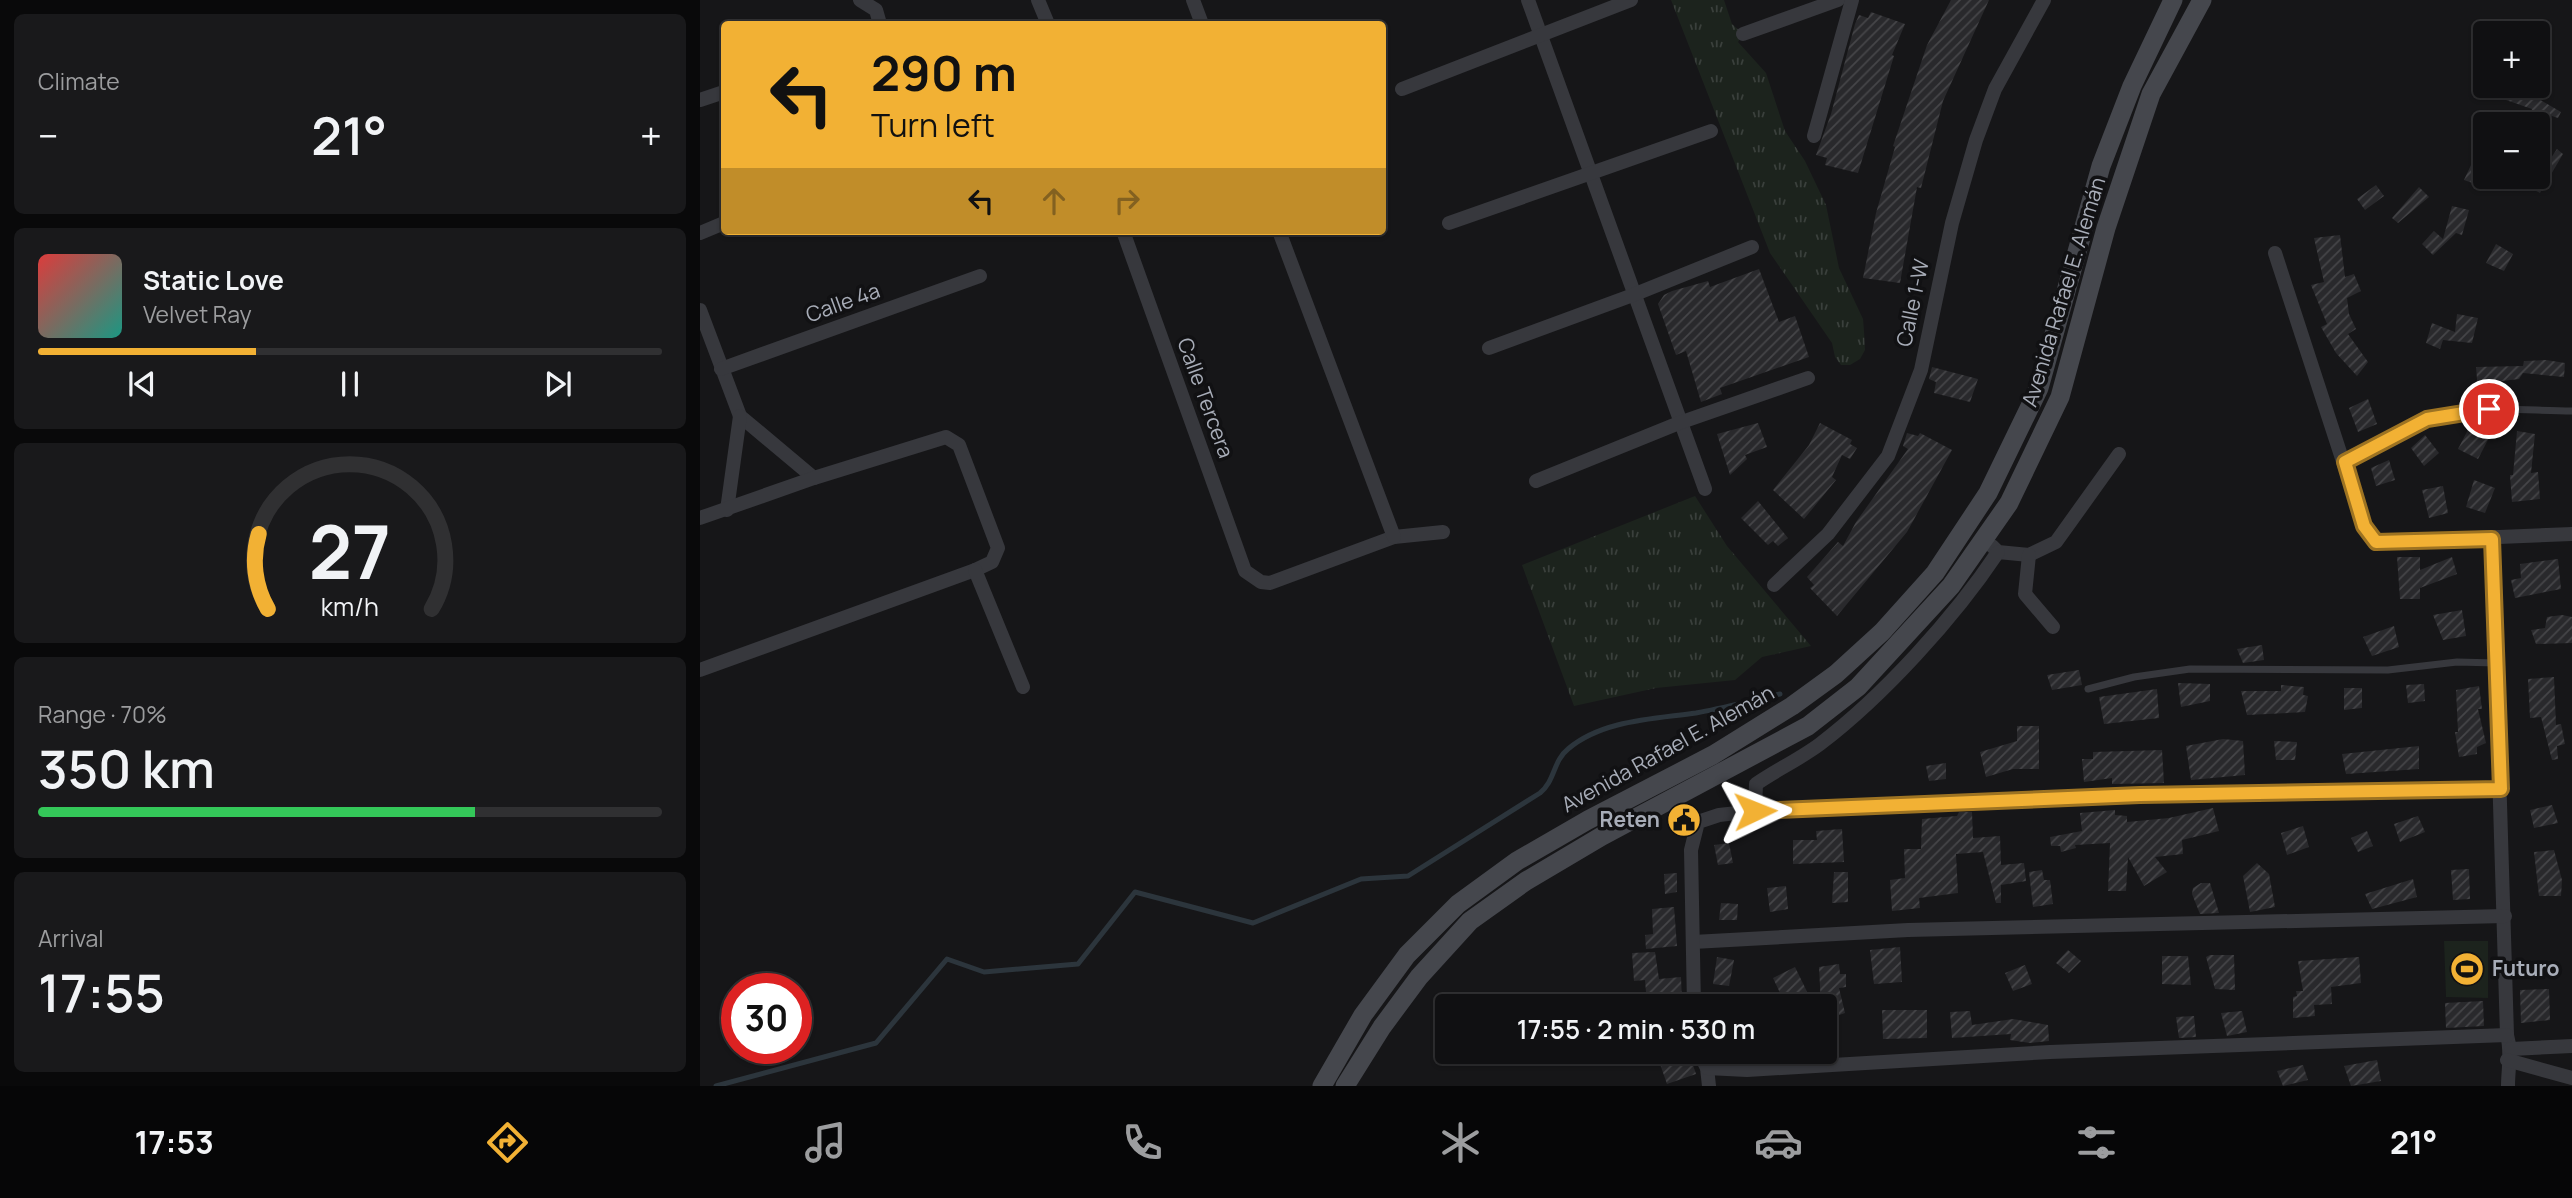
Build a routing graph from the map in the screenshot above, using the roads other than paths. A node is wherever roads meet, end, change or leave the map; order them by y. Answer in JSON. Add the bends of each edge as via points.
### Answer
{"nodes":[{"id":1,"x":860,"y":0,"type":"edge"},
{"id":2,"x":1038,"y":0,"type":"edge"},
{"id":3,"x":1193,"y":0,"type":"edge"},
{"id":4,"x":1528,"y":0,"type":"edge"},
{"id":5,"x":1631,"y":0,"type":"edge"},
{"id":6,"x":1838,"y":0,"type":"edge"},
{"id":7,"x":1852,"y":0,"type":"edge"},
{"id":8,"x":2044,"y":0,"type":"edge"},
{"id":9,"x":2173,"y":0,"type":"edge"},
{"id":10,"x":2202,"y":0,"type":"edge"},
{"id":11,"x":879,"y":21,"type":"edge"},
{"id":12,"x":1047,"y":21,"type":"edge"},
{"id":13,"x":1201,"y":21,"type":"edge"},
{"id":14,"x":1540,"y":34,"type":"junction"},
{"id":15,"x":1743,"y":34,"type":"dead end"},
{"id":16,"x":1402,"y":89,"type":"dead end"},
{"id":17,"x":721,"y":93,"type":"edge"},
{"id":18,"x":700,"y":100,"type":"edge"},
{"id":19,"x":1711,"y":131,"type":"dead end"},
{"id":20,"x":1814,"y":136,"type":"dead end"},
{"id":21,"x":1590,"y":173,"type":"junction"},
{"id":22,"x":1449,"y":223,"type":"dead end"},
{"id":23,"x":721,"y":224,"type":"edge"},
{"id":24,"x":700,"y":233,"type":"edge"},
{"id":25,"x":1124,"y":235,"type":"edge"},
{"id":26,"x":1281,"y":235,"type":"edge"},
{"id":27,"x":1752,"y":247,"type":"dead end"},
{"id":28,"x":2275,"y":253,"type":"dead end"},
{"id":29,"x":980,"y":276,"type":"dead end"},
{"id":30,"x":1633,"y":295,"type":"junction"},
{"id":31,"x":700,"y":310,"type":"edge"},
{"id":32,"x":1489,"y":348,"type":"dead end"},
{"id":33,"x":721,"y":369,"type":"junction"},
{"id":34,"x":1808,"y":378,"type":"dead end"},
{"id":35,"x":2572,"y":411,"type":"edge"},
{"id":36,"x":740,"y":416,"type":"junction"},
{"id":37,"x":1679,"y":423,"type":"junction"},
{"id":38,"x":2119,"y":454,"type":"dead end"},
{"id":39,"x":2345,"y":462,"type":"junction"},
{"id":40,"x":814,"y":478,"type":"junction"},
{"id":41,"x":1536,"y":481,"type":"dead end"},
{"id":42,"x":1705,"y":489,"type":"dead end"},
{"id":43,"x":727,"y":510,"type":"junction"},
{"id":44,"x":700,"y":518,"type":"edge"},
{"id":45,"x":1443,"y":532,"type":"dead end"},
{"id":46,"x":2572,"y":534,"type":"edge"},
{"id":47,"x":1394,"y":537,"type":"junction"},
{"id":48,"x":2492,"y":539,"type":"junction"},
{"id":49,"x":1992,"y":545,"type":"junction"},
{"id":50,"x":2029,"y":555,"type":"junction"},
{"id":51,"x":975,"y":570,"type":"junction"},
{"id":52,"x":1774,"y":585,"type":"dead end"},
{"id":53,"x":2053,"y":627,"type":"dead end"},
{"id":54,"x":2497,"y":663,"type":"junction"},
{"id":55,"x":700,"y":670,"type":"edge"},
{"id":56,"x":1023,"y":687,"type":"dead end"},
{"id":57,"x":2088,"y":689,"type":"dead end"},
{"id":58,"x":2501,"y":789,"type":"junction"},
{"id":59,"x":1755,"y":811,"type":"junction"},
{"id":60,"x":2505,"y":916,"type":"junction"},
{"id":61,"x":1693,"y":942,"type":"junction"},
{"id":62,"x":1694,"y":994,"type":"edge"},
{"id":63,"x":2572,"y":1046,"type":"edge"},
{"id":64,"x":2508,"y":1048,"type":"junction"},
{"id":65,"x":1705,"y":1064,"type":"edge"},
{"id":66,"x":1707,"y":1068,"type":"junction"},
{"id":67,"x":2572,"y":1078,"type":"edge"},
{"id":68,"x":1322,"y":1086,"type":"edge"},
{"id":69,"x":1345,"y":1086,"type":"edge"},
{"id":70,"x":1709,"y":1086,"type":"edge"},
{"id":71,"x":2508,"y":1086,"type":"edge"}],
"edges":[{"from":1,"to":11,"type":"street","via":[[876,10]]},
{"from":2,"to":12,"type":"street"},
{"from":3,"to":13,"type":"street"},
{"from":4,"to":14,"type":"street"},
{"from":5,"to":14,"type":"street"},
{"from":6,"to":15,"type":"street"},
{"from":7,"to":20,"type":"street"},
{"from":8,"to":52,"type":"street","name":"Calle 1-W","via":[[1995,89],[1976,140],[1952,223],[1921,370],[1888,456],[1828,534]]},
{"from":9,"to":68,"type":"main road","name":"Avenida Rafael E. Alemán","via":[[2101,166],[2039,388],[1988,493],[1935,573],[1873,640],[1792,706],[1713,755],[1540,848],[1458,904],[1407,955],[1363,1015]]},
{"from":10,"to":49,"type":"main road","name":"Avenida Rafael E. Alemán","via":[[2151,94],[2106,228],[2060,397]]},
{"from":14,"to":16,"type":"street"},
{"from":14,"to":21,"type":"street"},
{"from":17,"to":18,"type":"street"},
{"from":19,"to":21,"type":"street"},
{"from":21,"to":22,"type":"street"},
{"from":21,"to":30,"type":"street"},
{"from":23,"to":24,"type":"street"},
{"from":25,"to":47,"type":"street","name":"Calle Tercera","via":[[1245,571],[1270,583]]},
{"from":26,"to":47,"type":"street"},
{"from":27,"to":30,"type":"street"},
{"from":28,"to":39,"type":"street"},
{"from":29,"to":33,"type":"street","name":"Calle 4a"},
{"from":30,"to":32,"type":"street"},
{"from":30,"to":37,"type":"street"},
{"from":31,"to":33,"type":"street"},
{"from":33,"to":36,"type":"street"},
{"from":34,"to":37,"type":"street"},
{"from":35,"to":39,"type":"lane","via":[[2489,409],[2445,415],[2396,433]]},
{"from":36,"to":40,"type":"street"},
{"from":36,"to":43,"type":"street"},
{"from":37,"to":41,"type":"street"},
{"from":37,"to":42,"type":"street"},
{"from":38,"to":50,"type":"street","via":[[2056,542]]},
{"from":39,"to":48,"type":"street","via":[[2364,526],[2376,542]]},
{"from":40,"to":43,"type":"street"},
{"from":40,"to":51,"type":"street","via":[[941,437],[952,438],[960,445],[998,542],[996,558]]},
{"from":43,"to":44,"type":"street"},
{"from":45,"to":47,"type":"street"},
{"from":46,"to":48,"type":"street"},
{"from":48,"to":54,"type":"street"},
{"from":49,"to":50,"type":"street"},
{"from":49,"to":59,"type":"street","via":[[1960,605],[1851,718],[1818,746],[1756,783]]},
{"from":49,"to":69,"type":"main road","name":"Avenida Rafael E. Alemán","via":[[1858,687],[1808,726],[1602,836],[1470,921],[1419,977]]},
{"from":50,"to":53,"type":"street","via":[[2025,594]]},
{"from":51,"to":55,"type":"street"},
{"from":51,"to":56,"type":"street"},
{"from":54,"to":57,"type":"lane","via":[[2456,662],[2388,670],[2190,669]]},
{"from":54,"to":58,"type":"street"},
{"from":58,"to":59,"type":"street","via":[[2140,795]]},
{"from":58,"to":60,"type":"street"},
{"from":59,"to":61,"type":"street","via":[[1698,822],[1691,850]]},
{"from":60,"to":61,"type":"street","via":[[1908,930]]},
{"from":60,"to":64,"type":"street"},
{"from":61,"to":62,"type":"street"},
{"from":63,"to":64,"type":"street"},
{"from":64,"to":66,"type":"street","via":[[2050,1052],[1747,1070]]},
{"from":64,"to":67,"type":"street"},
{"from":64,"to":71,"type":"street"},
{"from":65,"to":66,"type":"street"},
{"from":66,"to":70,"type":"street"}]}
